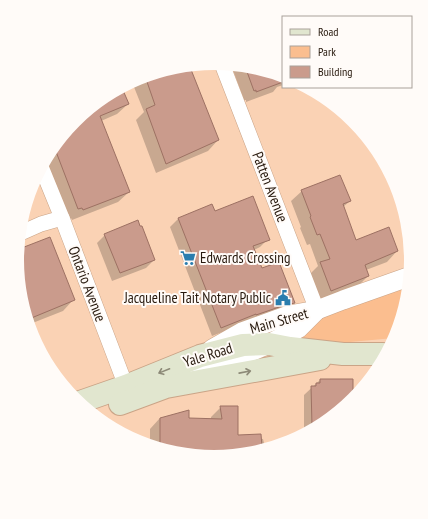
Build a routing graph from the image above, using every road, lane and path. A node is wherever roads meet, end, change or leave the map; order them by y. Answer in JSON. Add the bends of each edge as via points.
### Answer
{"nodes":[{"id":1,"x":224,"y":70,"type":"edge"},
{"id":2,"x":44,"y":174,"type":"edge"},
{"id":3,"x":62,"y":218,"type":"junction"},
{"id":4,"x":27,"y":230,"type":"edge"},
{"id":5,"x":403,"y":279,"type":"edge"},
{"id":6,"x":318,"y":310,"type":"junction"},
{"id":7,"x":269,"y":344,"type":"junction"},
{"id":8,"x":343,"y":354,"type":"junction"},
{"id":9,"x":379,"y":354,"type":"edge"},
{"id":10,"x":200,"y":356,"type":"junction"},
{"id":11,"x":166,"y":387,"type":"junction"},
{"id":12,"x":128,"y":393,"type":"junction"},
{"id":13,"x":87,"y":401,"type":"edge"},
{"id":14,"x":98,"y":410,"type":"edge"}],
"edges":[{"from":1,"to":6,"type":"street","name":"Patten Avenue"},
{"from":2,"to":3,"type":"street","name":"Ontario Avenue"},
{"from":3,"to":4,"type":"street"},
{"from":3,"to":12,"type":"street","name":"Ontario Avenue"},
{"from":5,"to":6,"type":"street","name":"Main Street"},
{"from":6,"to":7,"type":"street","name":"Main Street","via":[[299,328]]},
{"from":6,"to":10,"type":"street","name":"Main Street","via":[[289,315],[242,332]]},
{"from":7,"to":8,"type":"main road","name":"Yale Road"},
{"from":7,"to":10,"type":"main road","name":"Yale Road","via":[[243,345]]},
{"from":7,"to":11,"type":"street","name":"Main Street"},
{"from":8,"to":9,"type":"main road","name":"Yale Road"},
{"from":11,"to":8,"type":"main road","name":"Yale Road","one_way":true},
{"from":10,"to":12,"type":"main road","name":"Yale Road","one_way":true},
{"from":11,"to":12,"type":"main road","name":"Yale Road"},
{"from":12,"to":13,"type":"main road","name":"Yale Road"},
{"from":12,"to":14,"type":"main road","name":"Yale Road"}]}
